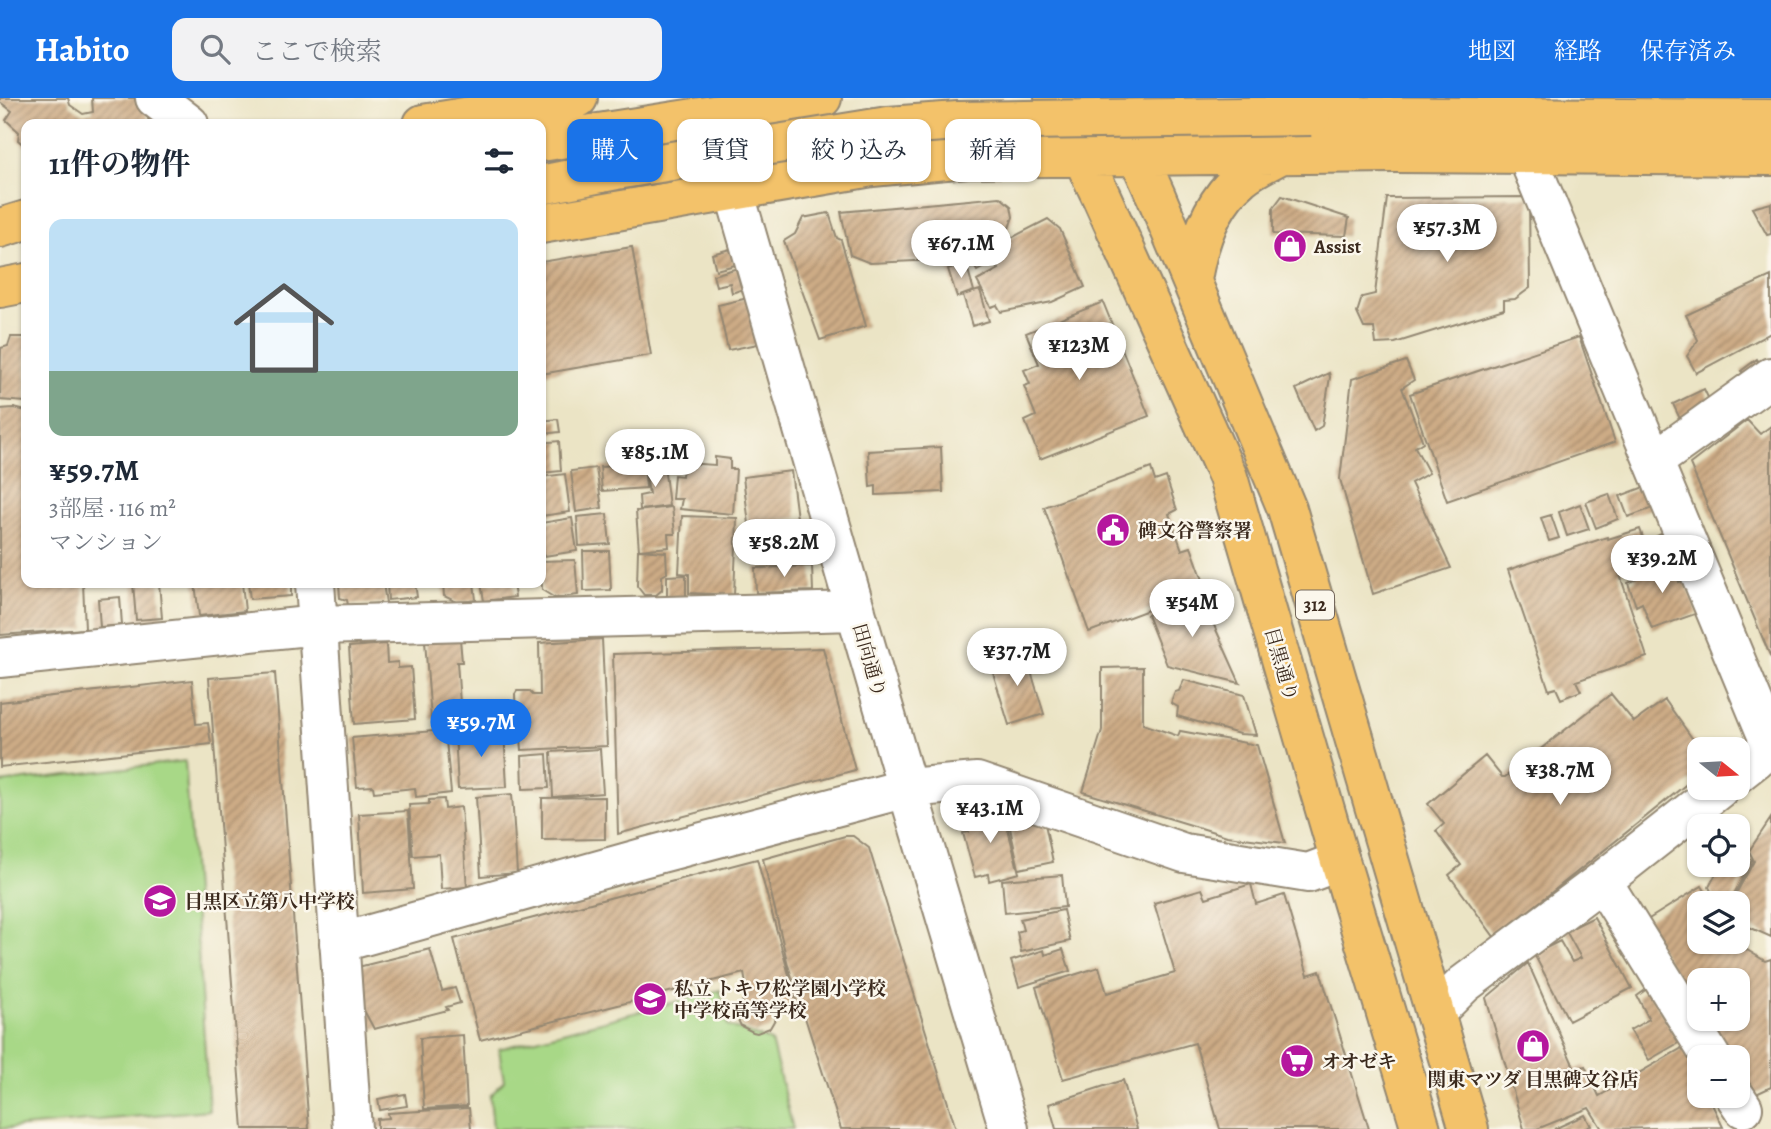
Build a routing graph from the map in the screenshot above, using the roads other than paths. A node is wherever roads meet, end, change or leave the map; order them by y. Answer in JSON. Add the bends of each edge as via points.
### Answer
{"nodes":[{"id":1,"x":155,"y":98,"type":"edge"},
{"id":2,"x":578,"y":98,"type":"edge"},
{"id":3,"x":822,"y":98,"type":"edge"},
{"id":4,"x":1054,"y":98,"type":"edge"},
{"id":5,"x":1112,"y":98,"type":"edge"},
{"id":6,"x":434,"y":115,"type":"edge"},
{"id":7,"x":182,"y":119,"type":"edge"},
{"id":8,"x":1771,"y":119,"type":"edge"},
{"id":9,"x":546,"y":141,"type":"edge"},
{"id":10,"x":1526,"y":153,"type":"junction"},
{"id":11,"x":1081,"y":155,"type":"junction"},
{"id":12,"x":1138,"y":155,"type":"junction"},
{"id":13,"x":1280,"y":156,"type":"junction"},
{"id":14,"x":1771,"y":156,"type":"edge"},
{"id":15,"x":546,"y":184,"type":"edge"},
{"id":16,"x":734,"y":191,"type":"junction"},
{"id":17,"x":21,"y":222,"type":"edge"},
{"id":18,"x":546,"y":223,"type":"edge"},
{"id":19,"x":0,"y":228,"type":"edge"},
{"id":20,"x":21,"y":233,"type":"edge"},
{"id":21,"x":0,"y":237,"type":"edge"},
{"id":22,"x":1192,"y":280,"type":"junction"},
{"id":23,"x":21,"y":284,"type":"edge"},
{"id":24,"x":0,"y":290,"type":"edge"},
{"id":25,"x":21,"y":290,"type":"edge"},
{"id":26,"x":1771,"y":377,"type":"edge"},
{"id":27,"x":1654,"y":461,"type":"junction"},
{"id":28,"x":315,"y":588,"type":"edge"},
{"id":29,"x":856,"y":611,"type":"junction"},
{"id":30,"x":318,"y":625,"type":"junction"},
{"id":31,"x":0,"y":658,"type":"edge"},
{"id":32,"x":1771,"y":746,"type":"edge"},
{"id":33,"x":1750,"y":763,"type":"edge"},
{"id":34,"x":907,"y":788,"type":"junction"},
{"id":35,"x":1705,"y":800,"type":"edge"},
{"id":36,"x":1340,"y":861,"type":"junction"},
{"id":37,"x":1602,"y":881,"type":"junction"},
{"id":38,"x":339,"y":943,"type":"junction"},
{"id":39,"x":1435,"y":1013,"type":"junction"},
{"id":40,"x":1704,"y":1045,"type":"edge"},
{"id":41,"x":352,"y":1129,"type":"edge"},
{"id":42,"x":1009,"y":1129,"type":"edge"},
{"id":43,"x":1421,"y":1129,"type":"edge"},
{"id":44,"x":1469,"y":1129,"type":"edge"}],
"edges":[{"from":1,"to":7,"type":"street"},
{"from":2,"to":6,"type":"main road"},
{"from":3,"to":9,"type":"main road"},
{"from":4,"to":11,"type":"main road","name":"目黒通り","number":"312"},
{"from":5,"to":12,"type":"main road","number":"312"},
{"from":8,"to":15,"type":"main road","bridge":true,"via":[[1311,116],[958,121],[888,127]]},
{"from":10,"to":13,"type":"main road"},
{"from":10,"to":14,"type":"main road"},
{"from":10,"to":27,"type":"street"},
{"from":11,"to":12,"type":"main road"},
{"from":11,"to":16,"type":"main road","via":[[967,158],[872,167]]},
{"from":11,"to":36,"type":"main road","name":"目黒通り","number":"312","via":[[1228,477]]},
{"from":12,"to":13,"type":"main road"},
{"from":12,"to":22,"type":"main road","number":"312"},
{"from":13,"to":22,"type":"main road","via":[[1242,176],[1218,205],[1202,235]]},
{"from":16,"to":18,"type":"main road"},
{"from":16,"to":29,"type":"street","name":"田向通り"},
{"from":17,"to":19,"type":"main road"},
{"from":20,"to":21,"type":"main road"},
{"from":22,"to":39,"type":"main road","number":"312","via":[[1287,509]]},
{"from":23,"to":24,"type":"main road"},
{"from":24,"to":25,"type":"main road"},
{"from":26,"to":27,"type":"street"},
{"from":27,"to":32,"type":"street"},
{"from":28,"to":30,"type":"street"},
{"from":29,"to":30,"type":"street"},
{"from":29,"to":34,"type":"street","name":"田向通り"},
{"from":30,"to":31,"type":"street"},
{"from":30,"to":38,"type":"street"},
{"from":32,"to":33,"type":"street"},
{"from":34,"to":36,"type":"street","via":[[977,782],[1184,853],[1308,873]]},
{"from":34,"to":38,"type":"street"},
{"from":34,"to":42,"type":"street","name":"田向通り"},
{"from":35,"to":37,"type":"street"},
{"from":36,"to":43,"type":"main road","name":"目黒通り","number":"312"},
{"from":37,"to":39,"type":"street","via":[[1464,985]]},
{"from":37,"to":40,"type":"street"},
{"from":38,"to":41,"type":"street"},
{"from":39,"to":44,"type":"main road","number":"312"}]}
